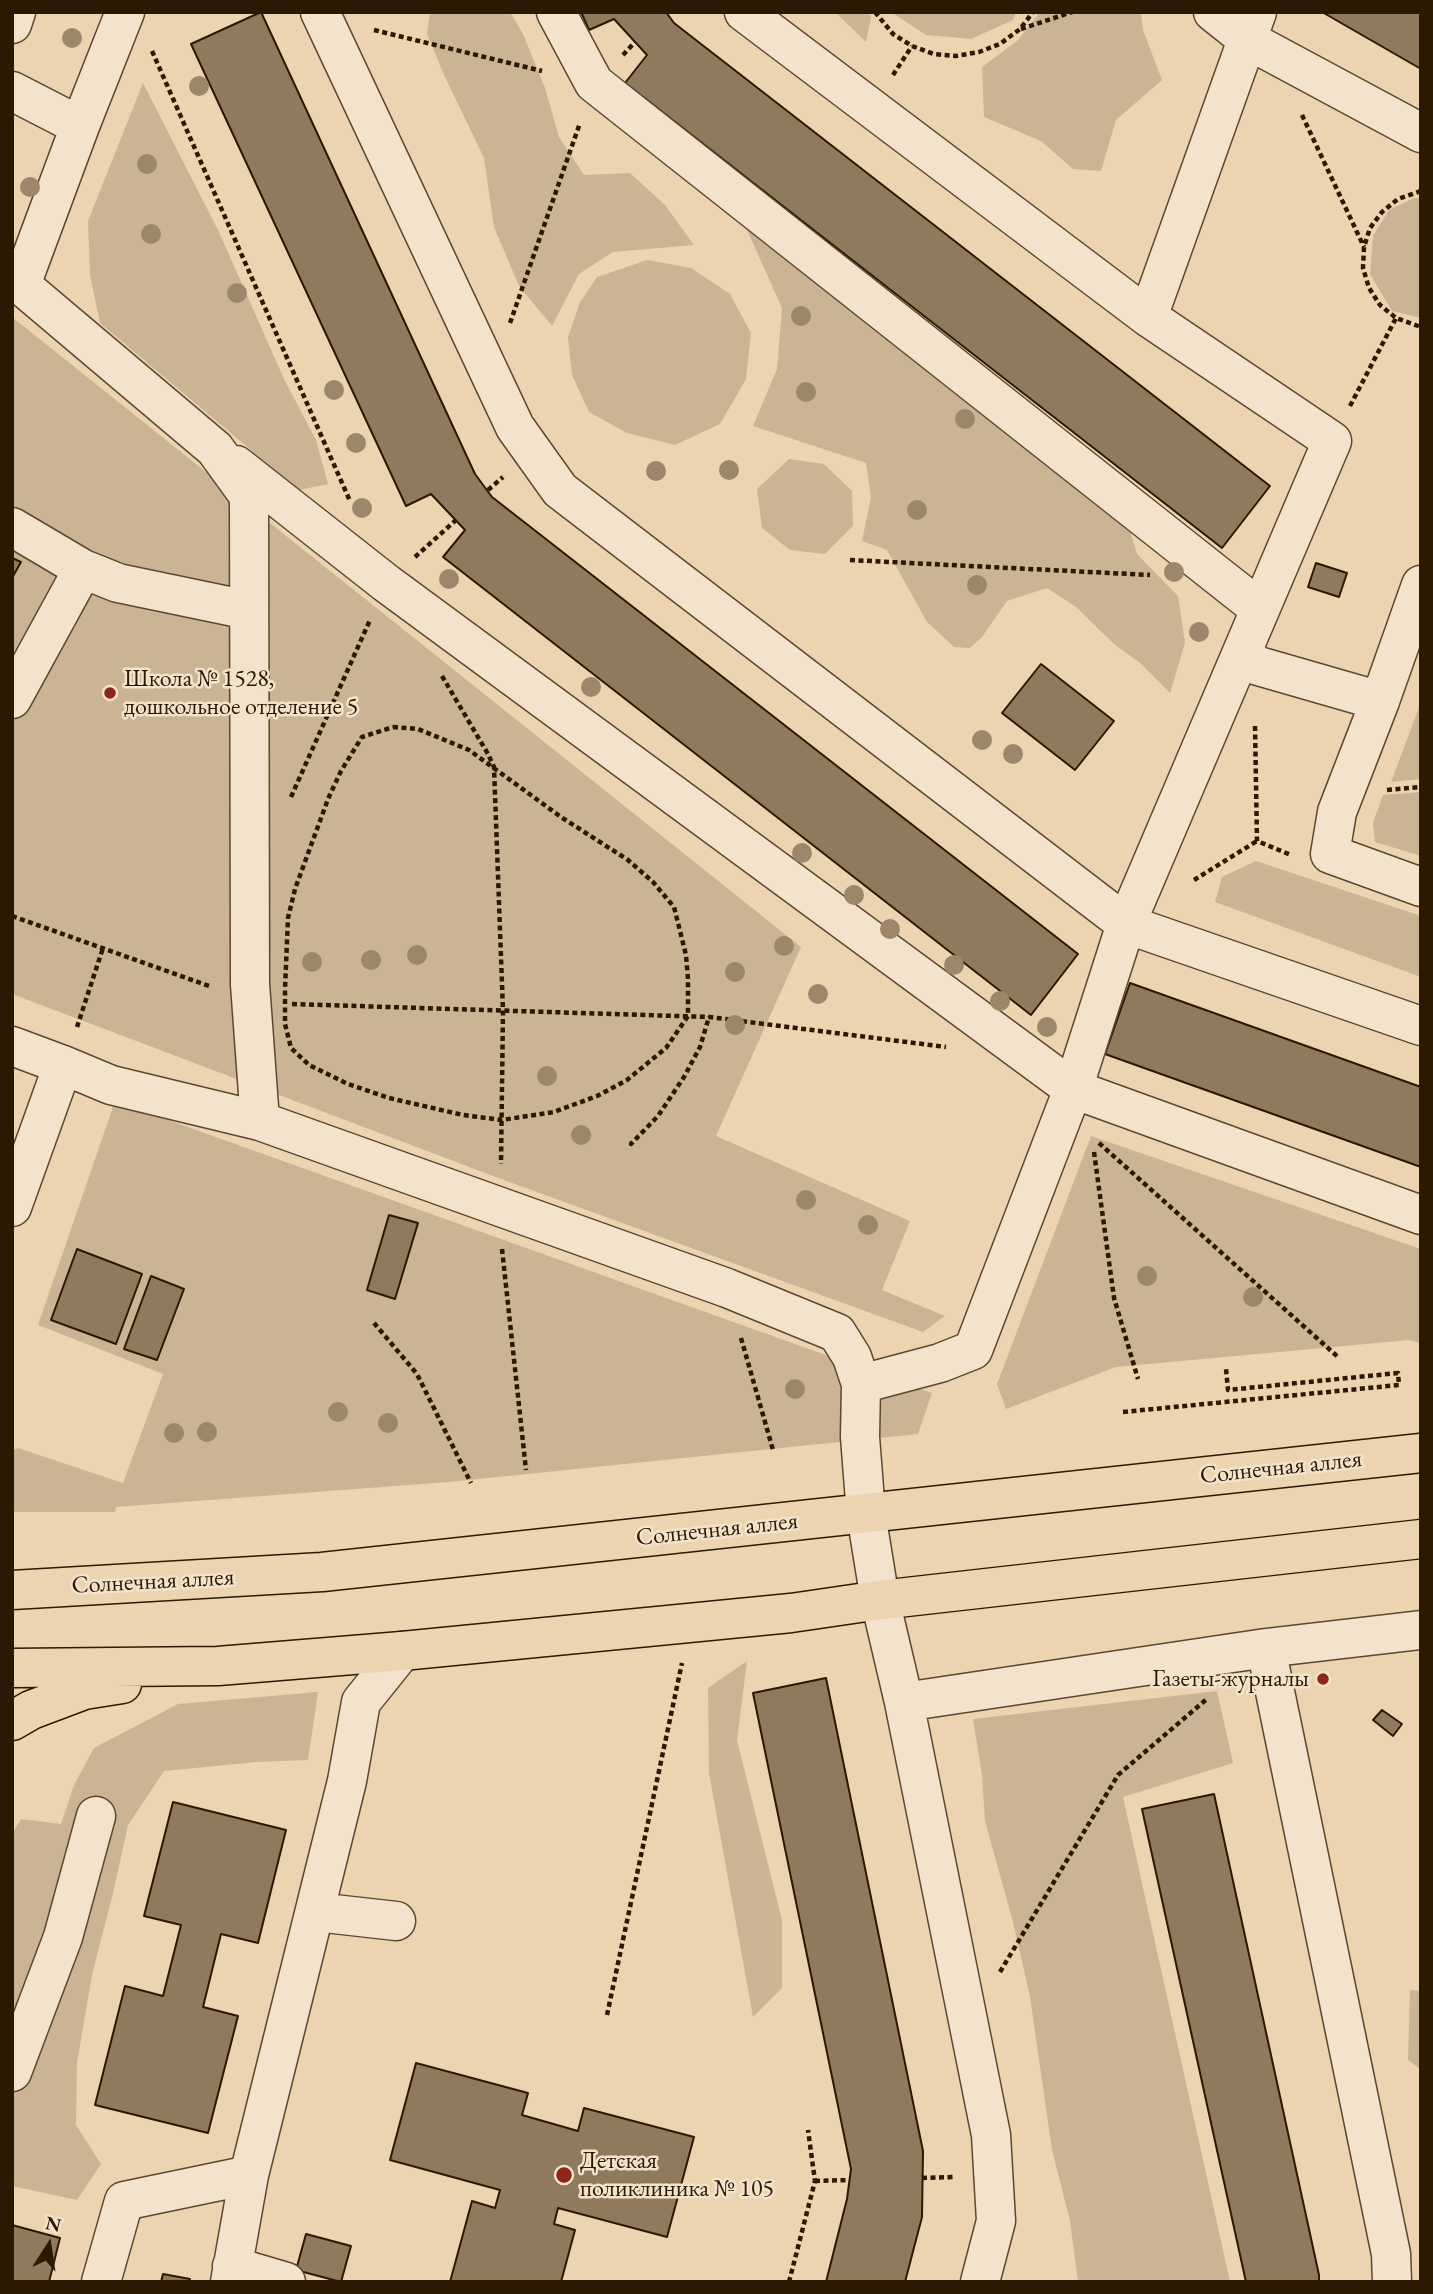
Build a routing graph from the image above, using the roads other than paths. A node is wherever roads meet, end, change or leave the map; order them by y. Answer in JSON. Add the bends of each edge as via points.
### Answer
{"nodes":[{"id":1,"x":16,"y":12,"type":"edge"},
{"id":2,"x":125,"y":12,"type":"edge"},
{"id":3,"x":556,"y":12,"type":"edge"},
{"id":4,"x":744,"y":12,"type":"edge"},
{"id":5,"x":1213,"y":12,"type":"edge"},
{"id":6,"x":322,"y":15,"type":"edge"},
{"id":7,"x":12,"y":24,"type":"edge"},
{"id":8,"x":1253,"y":26,"type":"edge"},
{"id":9,"x":12,"y":91,"type":"edge"},
{"id":10,"x":80,"y":126,"type":"junction"},
{"id":11,"x":1421,"y":133,"type":"edge"},
{"id":12,"x":17,"y":283,"type":"edge"},
{"id":13,"x":1148,"y":317,"type":"junction"},
{"id":14,"x":215,"y":449,"type":"junction"},
{"id":15,"x":12,"y":527,"type":"edge"},
{"id":16,"x":83,"y":569,"type":"junction"},
{"id":17,"x":1421,"y":585,"type":"edge"},
{"id":18,"x":1260,"y":609,"type":"junction"},
{"id":19,"x":248,"y":610,"type":"junction"},
{"id":20,"x":1243,"y":650,"type":"junction"},
{"id":21,"x":12,"y":699,"type":"edge"},
{"id":22,"x":1380,"y":701,"type":"junction"},
{"id":23,"x":1421,"y":887,"type":"edge"},
{"id":24,"x":1126,"y":924,"type":"junction"},
{"id":25,"x":1421,"y":1026,"type":"edge"},
{"id":26,"x":12,"y":1046,"type":"edge"},
{"id":27,"x":63,"y":1065,"type":"junction"},
{"id":28,"x":1073,"y":1089,"type":"junction"},
{"id":29,"x":260,"y":1121,"type":"junction"},
{"id":30,"x":12,"y":1207,"type":"edge"},
{"id":31,"x":1421,"y":1215,"type":"edge"},
{"id":32,"x":861,"y":1384,"type":"junction"},
{"id":33,"x":1421,"y":1453,"type":"edge"},
{"id":34,"x":866,"y":1514,"type":"junction"},
{"id":35,"x":1421,"y":1539,"type":"edge"},
{"id":36,"x":12,"y":1590,"type":"edge"},
{"id":37,"x":880,"y":1600,"type":"junction"},
{"id":38,"x":1421,"y":1630,"type":"edge"},
{"id":39,"x":1266,"y":1648,"type":"junction"},
{"id":40,"x":402,"y":1651,"type":"junction"},
{"id":41,"x":218,"y":1666,"type":"junction"},
{"id":42,"x":12,"y":1668,"type":"edge"},
{"id":43,"x":904,"y":1702,"type":"junction"},
{"id":44,"x":12,"y":1721,"type":"edge"},
{"id":45,"x":96,"y":1816,"type":"dead end"},
{"id":46,"x":316,"y":1912,"type":"junction"},
{"id":47,"x":396,"y":1921,"type":"dead end"},
{"id":48,"x":12,"y":2072,"type":"edge"},
{"id":49,"x":249,"y":2175,"type":"junction"},
{"id":50,"x":231,"y":2274,"type":"edge"},
{"id":51,"x":101,"y":2282,"type":"edge"},
{"id":52,"x":286,"y":2282,"type":"edge"},
{"id":53,"x":980,"y":2282,"type":"edge"},
{"id":54,"x":1392,"y":2282,"type":"edge"}],
"edges":[{"from":1,"to":7,"type":"street"},
{"from":2,"to":10,"type":"street"},
{"from":3,"to":18,"type":"street","via":[[594,83]]},
{"from":4,"to":13,"type":"street"},
{"from":5,"to":8,"type":"street"},
{"from":6,"to":24,"type":"street","via":[[515,427],[560,490]]},
{"from":8,"to":11,"type":"street"},
{"from":8,"to":13,"type":"street"},
{"from":9,"to":10,"type":"street"},
{"from":10,"to":12,"type":"street"},
{"from":12,"to":14,"type":"street"},
{"from":13,"to":18,"type":"street","via":[[1332,441]]},
{"from":14,"to":19,"type":"street","via":[[249,496]]},
{"from":14,"to":28,"type":"street","via":[[386,583]]},
{"from":15,"to":16,"type":"street"},
{"from":16,"to":19,"type":"street","via":[[118,583]]},
{"from":16,"to":21,"type":"street"},
{"from":17,"to":22,"type":"street"},
{"from":18,"to":20,"type":"street"},
{"from":19,"to":29,"type":"street","via":[[249,892],[269,1003]]},
{"from":20,"to":22,"type":"street","via":[[1255,665]]},
{"from":20,"to":24,"type":"street"},
{"from":22,"to":23,"type":"street","via":[[1337,812],[1329,854]]},
{"from":24,"to":25,"type":"street"},
{"from":24,"to":28,"type":"street"},
{"from":26,"to":27,"type":"street"},
{"from":27,"to":29,"type":"street","via":[[111,1085]]},
{"from":27,"to":30,"type":"street"},
{"from":28,"to":31,"type":"street"},
{"from":28,"to":32,"type":"street","via":[[973,1350]]},
{"from":29,"to":32,"type":"street","via":[[727,1288],[837,1334],[852,1357]]},
{"from":32,"to":34,"type":"street"},
{"from":33,"to":34,"type":"main road","name":"Солнечная аллея"},
{"from":34,"to":36,"type":"main road","name":"Солнечная аллея","via":[[322,1572]]},
{"from":34,"to":37,"type":"street"},
{"from":35,"to":37,"type":"main road"},
{"from":37,"to":40,"type":"main road"},
{"from":37,"to":43,"type":"street"},
{"from":38,"to":39,"type":"street"},
{"from":39,"to":43,"type":"street"},
{"from":39,"to":54,"type":"street","via":[[1388,2241]]},
{"from":40,"to":41,"type":"main road"},
{"from":40,"to":46,"type":"street","via":[[361,1702]]},
{"from":41,"to":42,"type":"main road"},
{"from":41,"to":44,"type":"main road","via":[[84,1690]]},
{"from":43,"to":53,"type":"street","via":[[991,2135],[996,2221]]},
{"from":45,"to":48,"type":"street","via":[[63,1937]]},
{"from":46,"to":47,"type":"street"},
{"from":46,"to":49,"type":"street"},
{"from":49,"to":50,"type":"street"},
{"from":49,"to":51,"type":"street","via":[[124,2201]]},
{"from":50,"to":52,"type":"street"}]}
